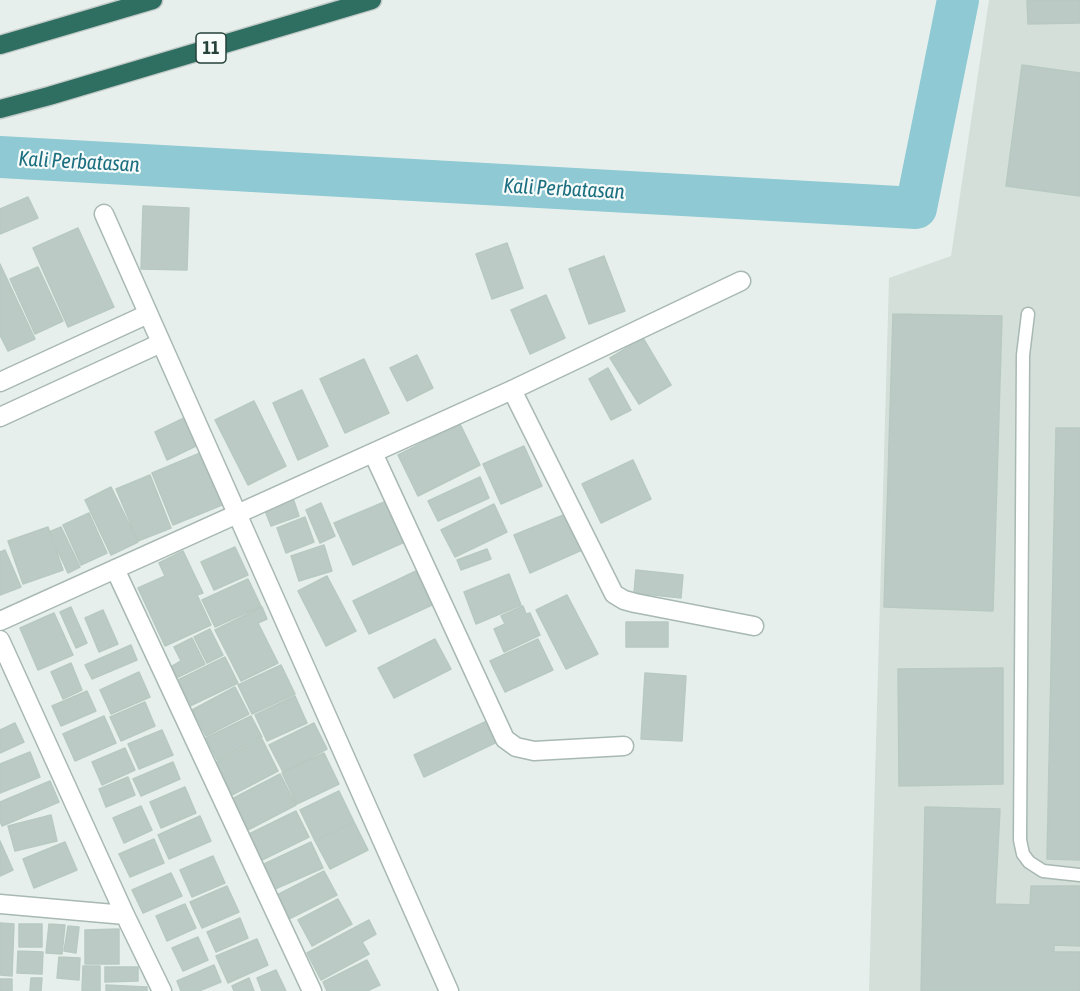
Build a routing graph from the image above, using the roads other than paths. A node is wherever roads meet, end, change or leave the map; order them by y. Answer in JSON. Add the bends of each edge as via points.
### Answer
{"nodes":[{"id":1,"x":153,"y":0,"type":"edge"},
{"id":2,"x":372,"y":0,"type":"edge"},
{"id":3,"x":0,"y":45,"type":"edge"},
{"id":4,"x":0,"y":109,"type":"edge"},
{"id":5,"x":104,"y":214,"type":"dead end"},
{"id":6,"x":741,"y":281,"type":"dead end"},
{"id":7,"x":148,"y":314,"type":"junction"},
{"id":8,"x":1029,"y":314,"type":"dead end"},
{"id":9,"x":161,"y":343,"type":"junction"},
{"id":10,"x":83,"y":344,"type":"junction"},
{"id":11,"x":95,"y":373,"type":"junction"},
{"id":12,"x":0,"y":381,"type":"edge"},
{"id":13,"x":512,"y":390,"type":"junction"},
{"id":14,"x":0,"y":417,"type":"edge"},
{"id":15,"x":373,"y":453,"type":"junction"},
{"id":16,"x":237,"y":514,"type":"junction"},
{"id":17,"x":115,"y":569,"type":"junction"},
{"id":18,"x":0,"y":621,"type":"edge"},
{"id":19,"x":754,"y":626,"type":"dead end"},
{"id":20,"x":0,"y":640,"type":"edge"},
{"id":21,"x":624,"y":746,"type":"dead end"},
{"id":22,"x":1080,"y":875,"type":"edge"},
{"id":23,"x":0,"y":904,"type":"edge"},
{"id":24,"x":125,"y":915,"type":"junction"},
{"id":25,"x":162,"y":991,"type":"edge"},
{"id":26,"x":312,"y":991,"type":"edge"},
{"id":27,"x":449,"y":991,"type":"edge"}],
"edges":[{"from":1,"to":3,"type":"highway"},
{"from":2,"to":4,"type":"highway","number":"11"},
{"from":5,"to":7,"type":"street"},
{"from":6,"to":13,"type":"street"},
{"from":7,"to":9,"type":"street"},
{"from":7,"to":10,"type":"street"},
{"from":8,"to":22,"type":"lane","via":[[1023,355],[1020,840],[1023,854],[1043,871]]},
{"from":9,"to":11,"type":"street"},
{"from":9,"to":16,"type":"street"},
{"from":10,"to":11,"type":"street"},
{"from":10,"to":12,"type":"street"},
{"from":11,"to":14,"type":"street"},
{"from":13,"to":15,"type":"street"},
{"from":13,"to":19,"type":"street","via":[[614,594],[635,603]]},
{"from":15,"to":16,"type":"street"},
{"from":15,"to":21,"type":"street","via":[[505,739],[516,747],[534,751]]},
{"from":16,"to":17,"type":"street"},
{"from":16,"to":27,"type":"street"},
{"from":17,"to":18,"type":"street"},
{"from":17,"to":26,"type":"street"},
{"from":20,"to":24,"type":"street"},
{"from":23,"to":24,"type":"street"},
{"from":24,"to":25,"type":"street"}]}
